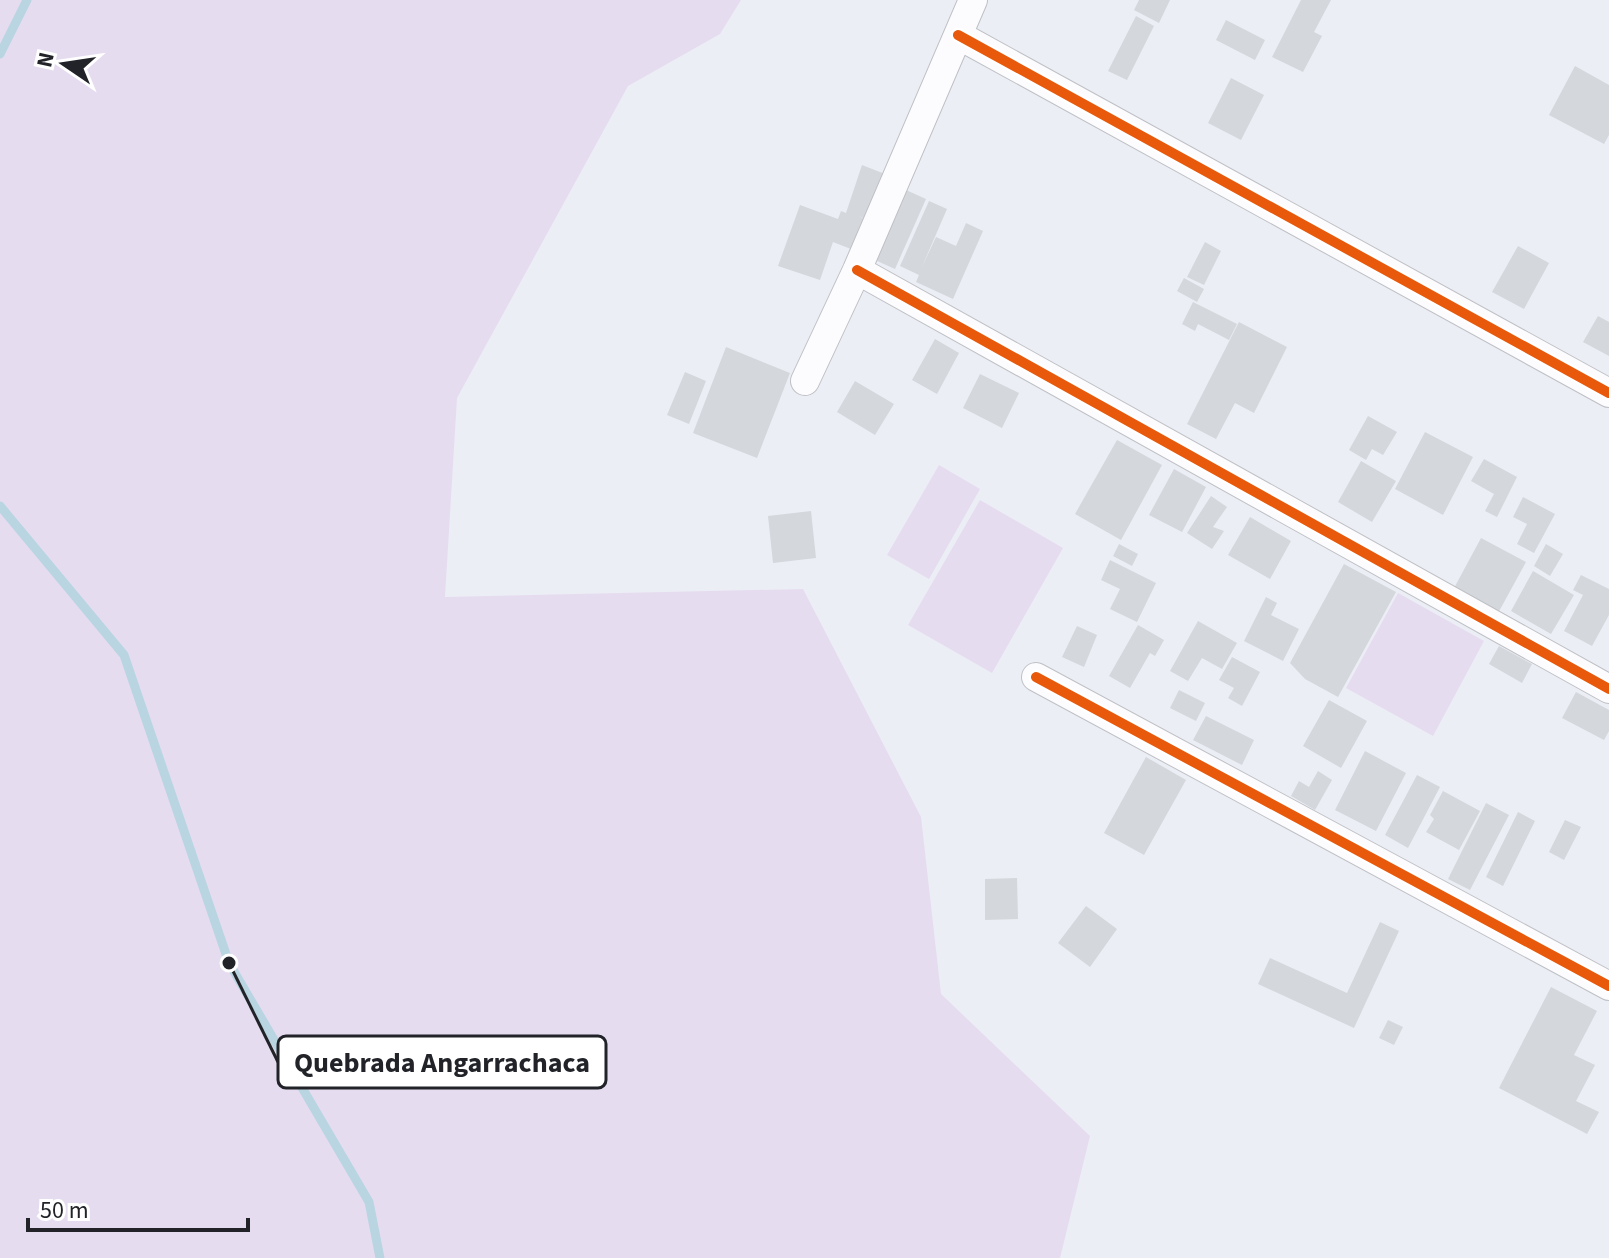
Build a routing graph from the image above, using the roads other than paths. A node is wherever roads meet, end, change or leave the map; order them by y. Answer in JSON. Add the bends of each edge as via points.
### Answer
{"nodes":[{"id":1,"x":973,"y":0,"type":"edge"},
{"id":2,"x":958,"y":35,"type":"junction"},
{"id":3,"x":857,"y":270,"type":"junction"},
{"id":4,"x":805,"y":381,"type":"dead end"},
{"id":5,"x":1609,"y":393,"type":"edge"},
{"id":6,"x":1036,"y":677,"type":"dead end"},
{"id":7,"x":1609,"y":689,"type":"edge"},
{"id":8,"x":1609,"y":986,"type":"edge"}],
"edges":[{"from":1,"to":2,"type":"street"},
{"from":2,"to":3,"type":"street"},
{"from":2,"to":5,"type":"street"},
{"from":3,"to":4,"type":"street"},
{"from":3,"to":7,"type":"street"},
{"from":6,"to":8,"type":"street"}]}
